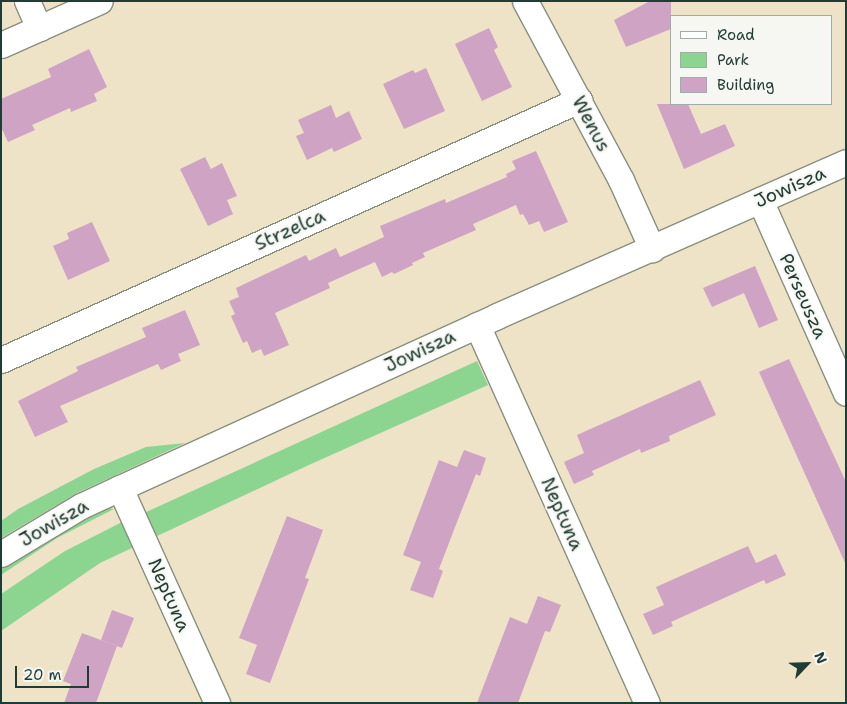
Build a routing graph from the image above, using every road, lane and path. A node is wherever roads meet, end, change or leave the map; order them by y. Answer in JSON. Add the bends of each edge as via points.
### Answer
{"nodes":[{"id":1,"x":27,"y":1,"type":"edge"},
{"id":2,"x":100,"y":1,"type":"edge"},
{"id":3,"x":525,"y":1,"type":"edge"},
{"id":4,"x":39,"y":28,"type":"junction"},
{"id":5,"x":1,"y":45,"type":"edge"},
{"id":6,"x":579,"y":100,"type":"junction"},
{"id":7,"x":846,"y":162,"type":"edge"},
{"id":8,"x":760,"y":200,"type":"junction"},
{"id":9,"x":652,"y":249,"type":"junction"},
{"id":10,"x":477,"y":325,"type":"junction"},
{"id":11,"x":1,"y":360,"type":"edge"},
{"id":12,"x":846,"y":393,"type":"edge"},
{"id":13,"x":120,"y":488,"type":"junction"},
{"id":14,"x":1,"y":554,"type":"edge"},
{"id":15,"x":217,"y":703,"type":"edge"},
{"id":16,"x":647,"y":703,"type":"edge"}],
"edges":[{"from":1,"to":4,"type":"street"},
{"from":2,"to":4,"type":"street"},
{"from":3,"to":6,"type":"street","name":"Wenus"},
{"from":4,"to":5,"type":"street"},
{"from":6,"to":9,"type":"street","name":"Wenus","via":[[621,180]]},
{"from":6,"to":11,"type":"street","name":"Strzelca"},
{"from":7,"to":8,"type":"street","name":"Jowisza"},
{"from":8,"to":9,"type":"street","name":"Jowisza"},
{"from":8,"to":12,"type":"street","name":"Perseusza"},
{"from":9,"to":10,"type":"street","name":"Jowisza"},
{"from":10,"to":13,"type":"street","name":"Jowisza"},
{"from":10,"to":16,"type":"street","name":"Neptuna"},
{"from":13,"to":14,"type":"street","name":"Jowisza","via":[[81,506]]},
{"from":13,"to":15,"type":"street","name":"Neptuna"}]}
